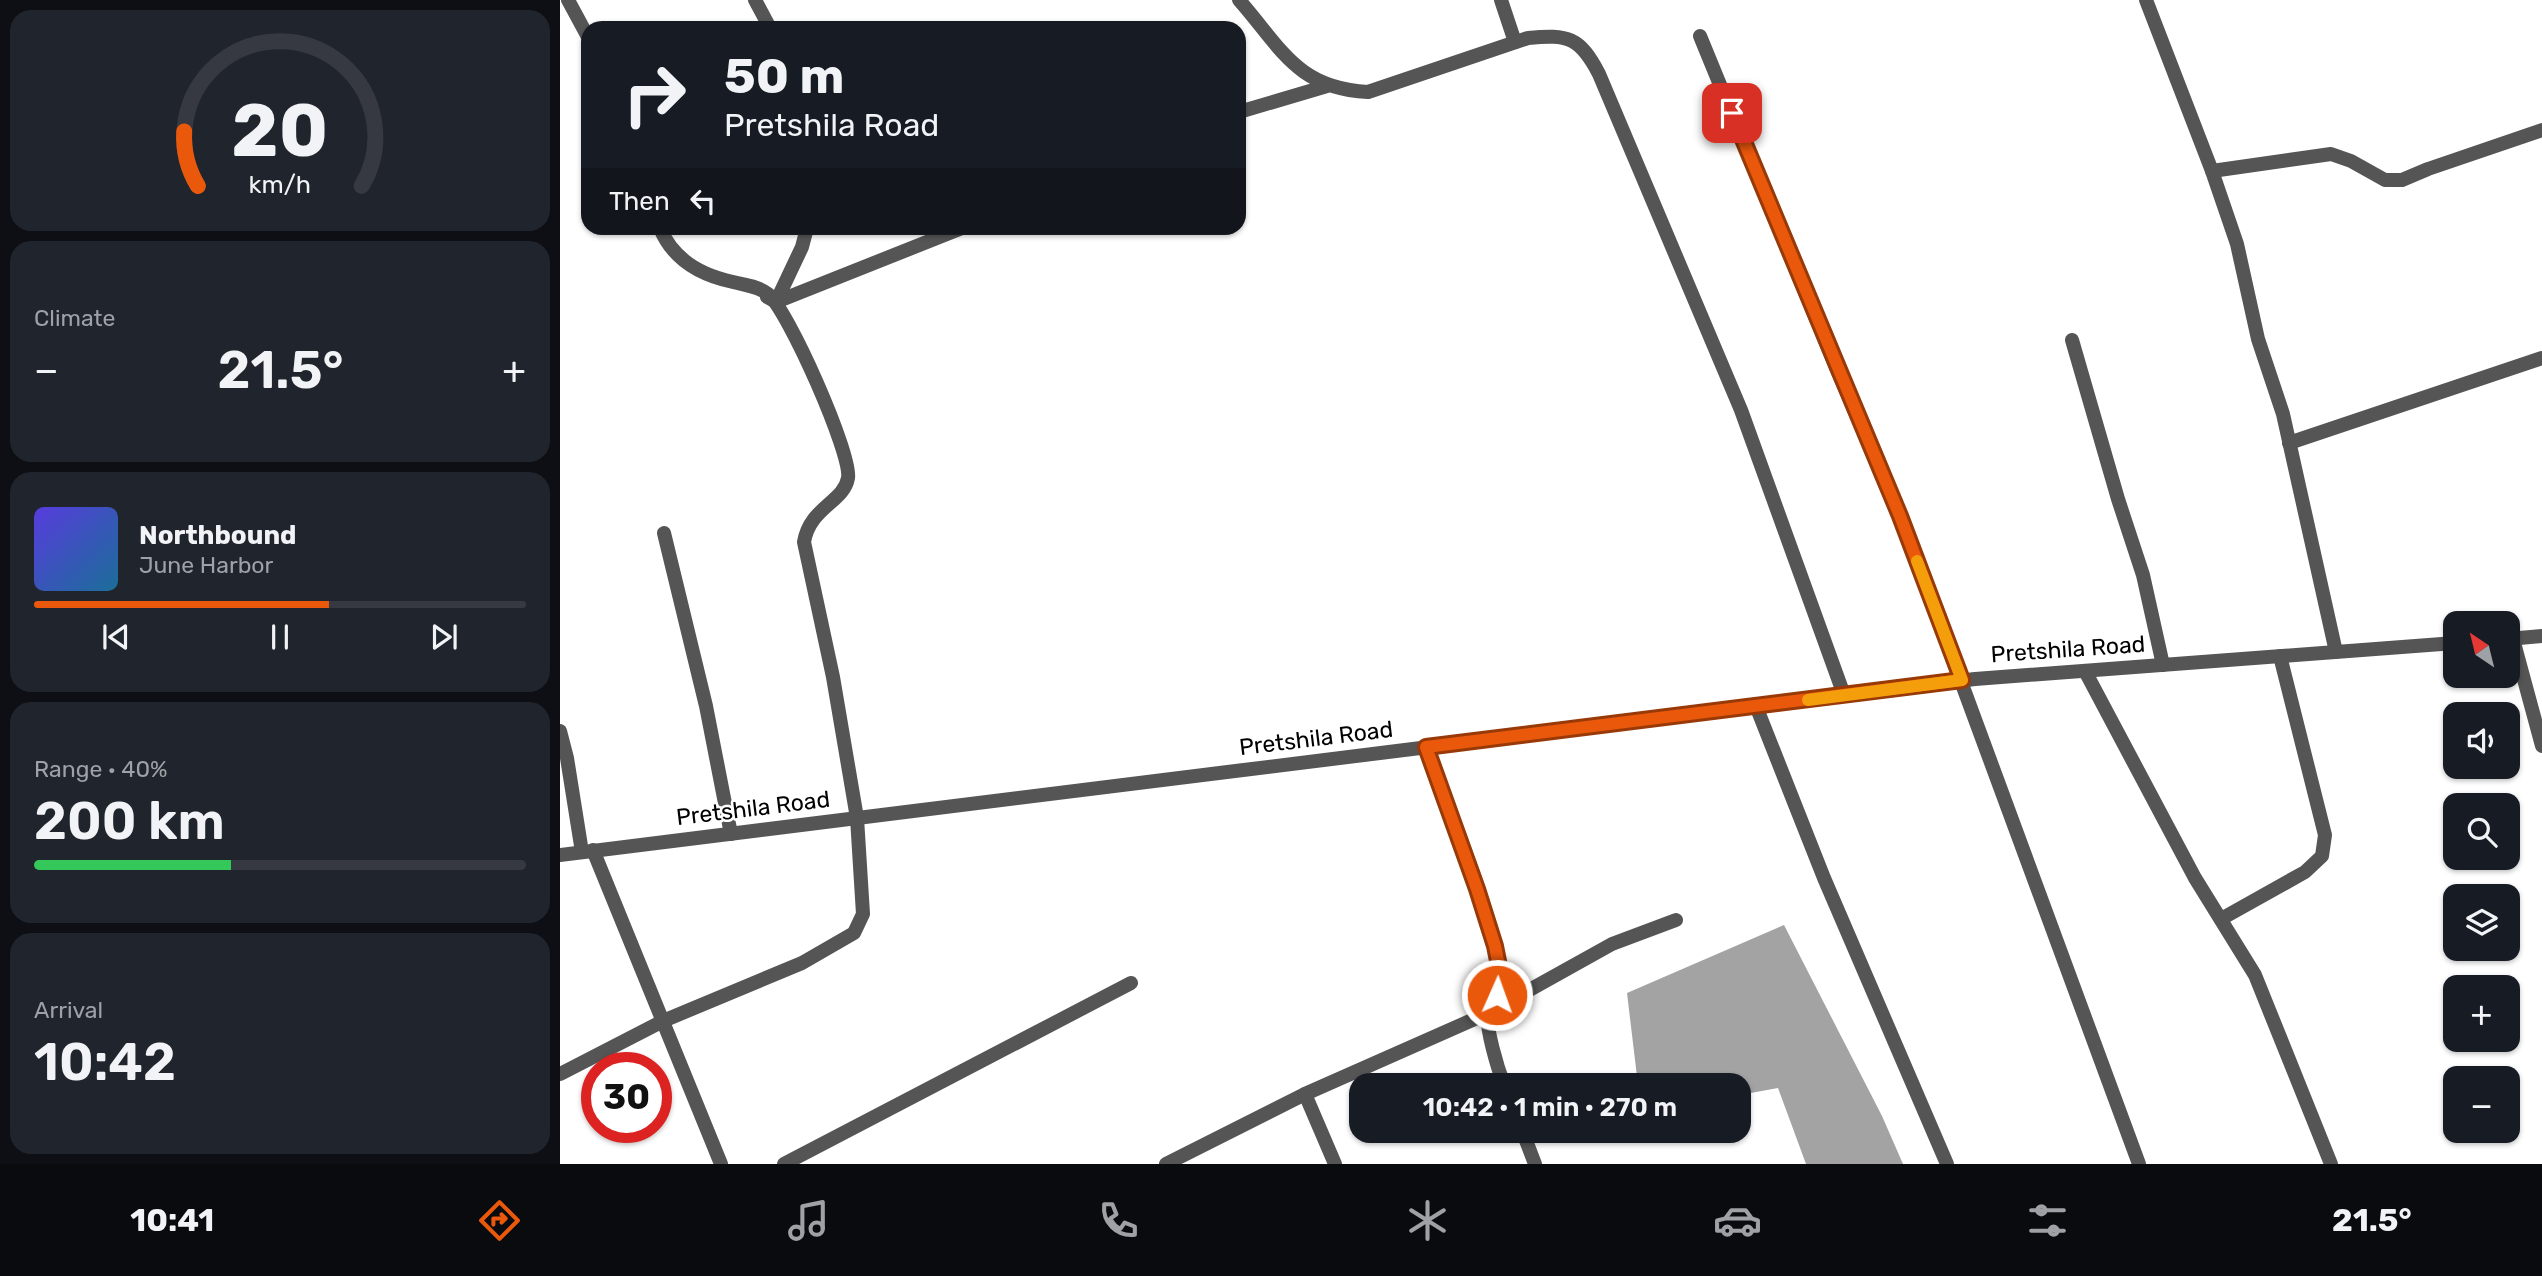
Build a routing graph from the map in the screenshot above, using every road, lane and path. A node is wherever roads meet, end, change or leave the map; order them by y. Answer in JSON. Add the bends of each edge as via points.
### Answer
{"nodes":[{"id":1,"x":568,"y":0,"type":"edge"},
{"id":2,"x":755,"y":0,"type":"edge"},
{"id":3,"x":1239,"y":0,"type":"edge"},
{"id":4,"x":1501,"y":0,"type":"edge"},
{"id":5,"x":2146,"y":0,"type":"edge"},
{"id":6,"x":766,"y":21,"type":"edge"},
{"id":7,"x":581,"y":24,"type":"edge"},
{"id":8,"x":1700,"y":36,"type":"dead end"},
{"id":9,"x":1515,"y":42,"type":"junction"},
{"id":10,"x":1327,"y":86,"type":"junction"},
{"id":11,"x":1246,"y":110,"type":"edge"},
{"id":12,"x":2542,"y":130,"type":"edge"},
{"id":13,"x":2212,"y":172,"type":"junction"},
{"id":14,"x":663,"y":235,"type":"edge"},
{"id":15,"x":805,"y":235,"type":"edge"},
{"id":16,"x":944,"y":235,"type":"edge"},
{"id":17,"x":776,"y":302,"type":"junction"},
{"id":18,"x":2072,"y":340,"type":"dead end"},
{"id":19,"x":2542,"y":358,"type":"edge"},
{"id":20,"x":2289,"y":443,"type":"junction"},
{"id":21,"x":664,"y":533,"type":"dead end"},
{"id":22,"x":2542,"y":636,"type":"edge"},
{"id":23,"x":2520,"y":638,"type":"edge"},
{"id":24,"x":2443,"y":644,"type":"edge"},
{"id":25,"x":2336,"y":652,"type":"junction"},
{"id":26,"x":2280,"y":656,"type":"junction"},
{"id":27,"x":2163,"y":665,"type":"junction"},
{"id":28,"x":2085,"y":671,"type":"junction"},
{"id":29,"x":2520,"y":672,"type":"edge"},
{"id":30,"x":1962,"y":680,"type":"junction"},
{"id":31,"x":1844,"y":695,"type":"junction"},
{"id":32,"x":1756,"y":706,"type":"junction"},
{"id":33,"x":560,"y":731,"type":"edge"},
{"id":34,"x":2542,"y":746,"type":"edge"},
{"id":35,"x":1426,"y":747,"type":"junction"},
{"id":36,"x":857,"y":818,"type":"junction"},
{"id":37,"x":732,"y":834,"type":"junction"},
{"id":38,"x":587,"y":851,"type":"junction"},
{"id":39,"x":560,"y":855,"type":"edge"},
{"id":40,"x":2221,"y":919,"type":"junction"},
{"id":41,"x":1676,"y":920,"type":"dead end"},
{"id":42,"x":1131,"y":983,"type":"dead end"},
{"id":43,"x":1488,"y":1013,"type":"junction"},
{"id":44,"x":663,"y":1021,"type":"junction"},
{"id":45,"x":1501,"y":1073,"type":"edge"},
{"id":46,"x":560,"y":1074,"type":"edge"},
{"id":47,"x":1305,"y":1094,"type":"junction"},
{"id":48,"x":1527,"y":1143,"type":"edge"},
{"id":49,"x":721,"y":1164,"type":"edge"},
{"id":50,"x":784,"y":1164,"type":"edge"},
{"id":51,"x":1166,"y":1164,"type":"edge"},
{"id":52,"x":1335,"y":1164,"type":"edge"},
{"id":53,"x":1535,"y":1164,"type":"edge"},
{"id":54,"x":1947,"y":1164,"type":"edge"},
{"id":55,"x":2139,"y":1164,"type":"edge"},
{"id":56,"x":2331,"y":1164,"type":"edge"}],
"edges":[{"from":1,"to":7,"type":"street"},
{"from":2,"to":6,"type":"street"},
{"from":3,"to":10,"type":"street","via":[[1285,56]]},
{"from":4,"to":9,"type":"street"},
{"from":5,"to":13,"type":"street"},
{"from":8,"to":30,"type":"street","via":[[1900,516]]},
{"from":9,"to":10,"type":"street","via":[[1368,92]]},
{"from":9,"to":31,"type":"street","via":[[1555,35],[1574,39],[1600,74],[1741,410]]},
{"from":10,"to":11,"type":"street"},
{"from":12,"to":13,"type":"street","via":[[2402,180],[2385,180],[2331,154]]},
{"from":13,"to":20,"type":"street","via":[[2237,244],[2258,339]]},
{"from":14,"to":17,"type":"street","via":[[682,261],[714,278],[758,288]]},
{"from":15,"to":17,"type":"street"},
{"from":16,"to":17,"type":"street"},
{"from":17,"to":36,"type":"street","via":[[848,466],[845,488],[812,519],[804,542]]},
{"from":18,"to":27,"type":"street","via":[[2143,575]]},
{"from":19,"to":20,"type":"street"},
{"from":20,"to":25,"type":"street"},
{"from":21,"to":37,"type":"street"},
{"from":22,"to":23,"type":"street"},
{"from":24,"to":25,"type":"street","name":"Pretshila Road"},
{"from":25,"to":26,"type":"street","name":"Pretshila Road"},
{"from":26,"to":27,"type":"street","name":"Pretshila Road"},
{"from":26,"to":40,"type":"street","via":[[2325,835],[2322,856],[2305,872]]},
{"from":27,"to":28,"type":"street","name":"Pretshila Road"},
{"from":28,"to":30,"type":"street","name":"Pretshila Road"},
{"from":28,"to":40,"type":"street"},
{"from":29,"to":34,"type":"street"},
{"from":30,"to":31,"type":"street","name":"Pretshila Road"},
{"from":30,"to":55,"type":"street"},
{"from":31,"to":32,"type":"street","name":"Pretshila Road"},
{"from":32,"to":35,"type":"street","name":"Pretshila Road"},
{"from":32,"to":54,"type":"street"},
{"from":33,"to":38,"type":"street"},
{"from":35,"to":36,"type":"street","name":"Pretshila Road"},
{"from":35,"to":43,"type":"street","via":[[1495,946],[1501,976]]},
{"from":36,"to":37,"type":"street","name":"Pretshila Road"},
{"from":36,"to":44,"type":"street","via":[[863,914],[854,933],[802,963]]},
{"from":37,"to":38,"type":"street","name":"Pretshila Road"},
{"from":38,"to":39,"type":"street","name":"Pretshila Road"},
{"from":38,"to":44,"type":"street"},
{"from":40,"to":56,"type":"street","via":[[2255,975]]},
{"from":41,"to":43,"type":"street","via":[[1612,944]]},
{"from":42,"to":50,"type":"street"},
{"from":43,"to":45,"type":"street"},
{"from":43,"to":47,"type":"street"},
{"from":44,"to":46,"type":"street"},
{"from":44,"to":49,"type":"street"},
{"from":47,"to":51,"type":"street"},
{"from":47,"to":52,"type":"street"},
{"from":48,"to":53,"type":"street"}]}
